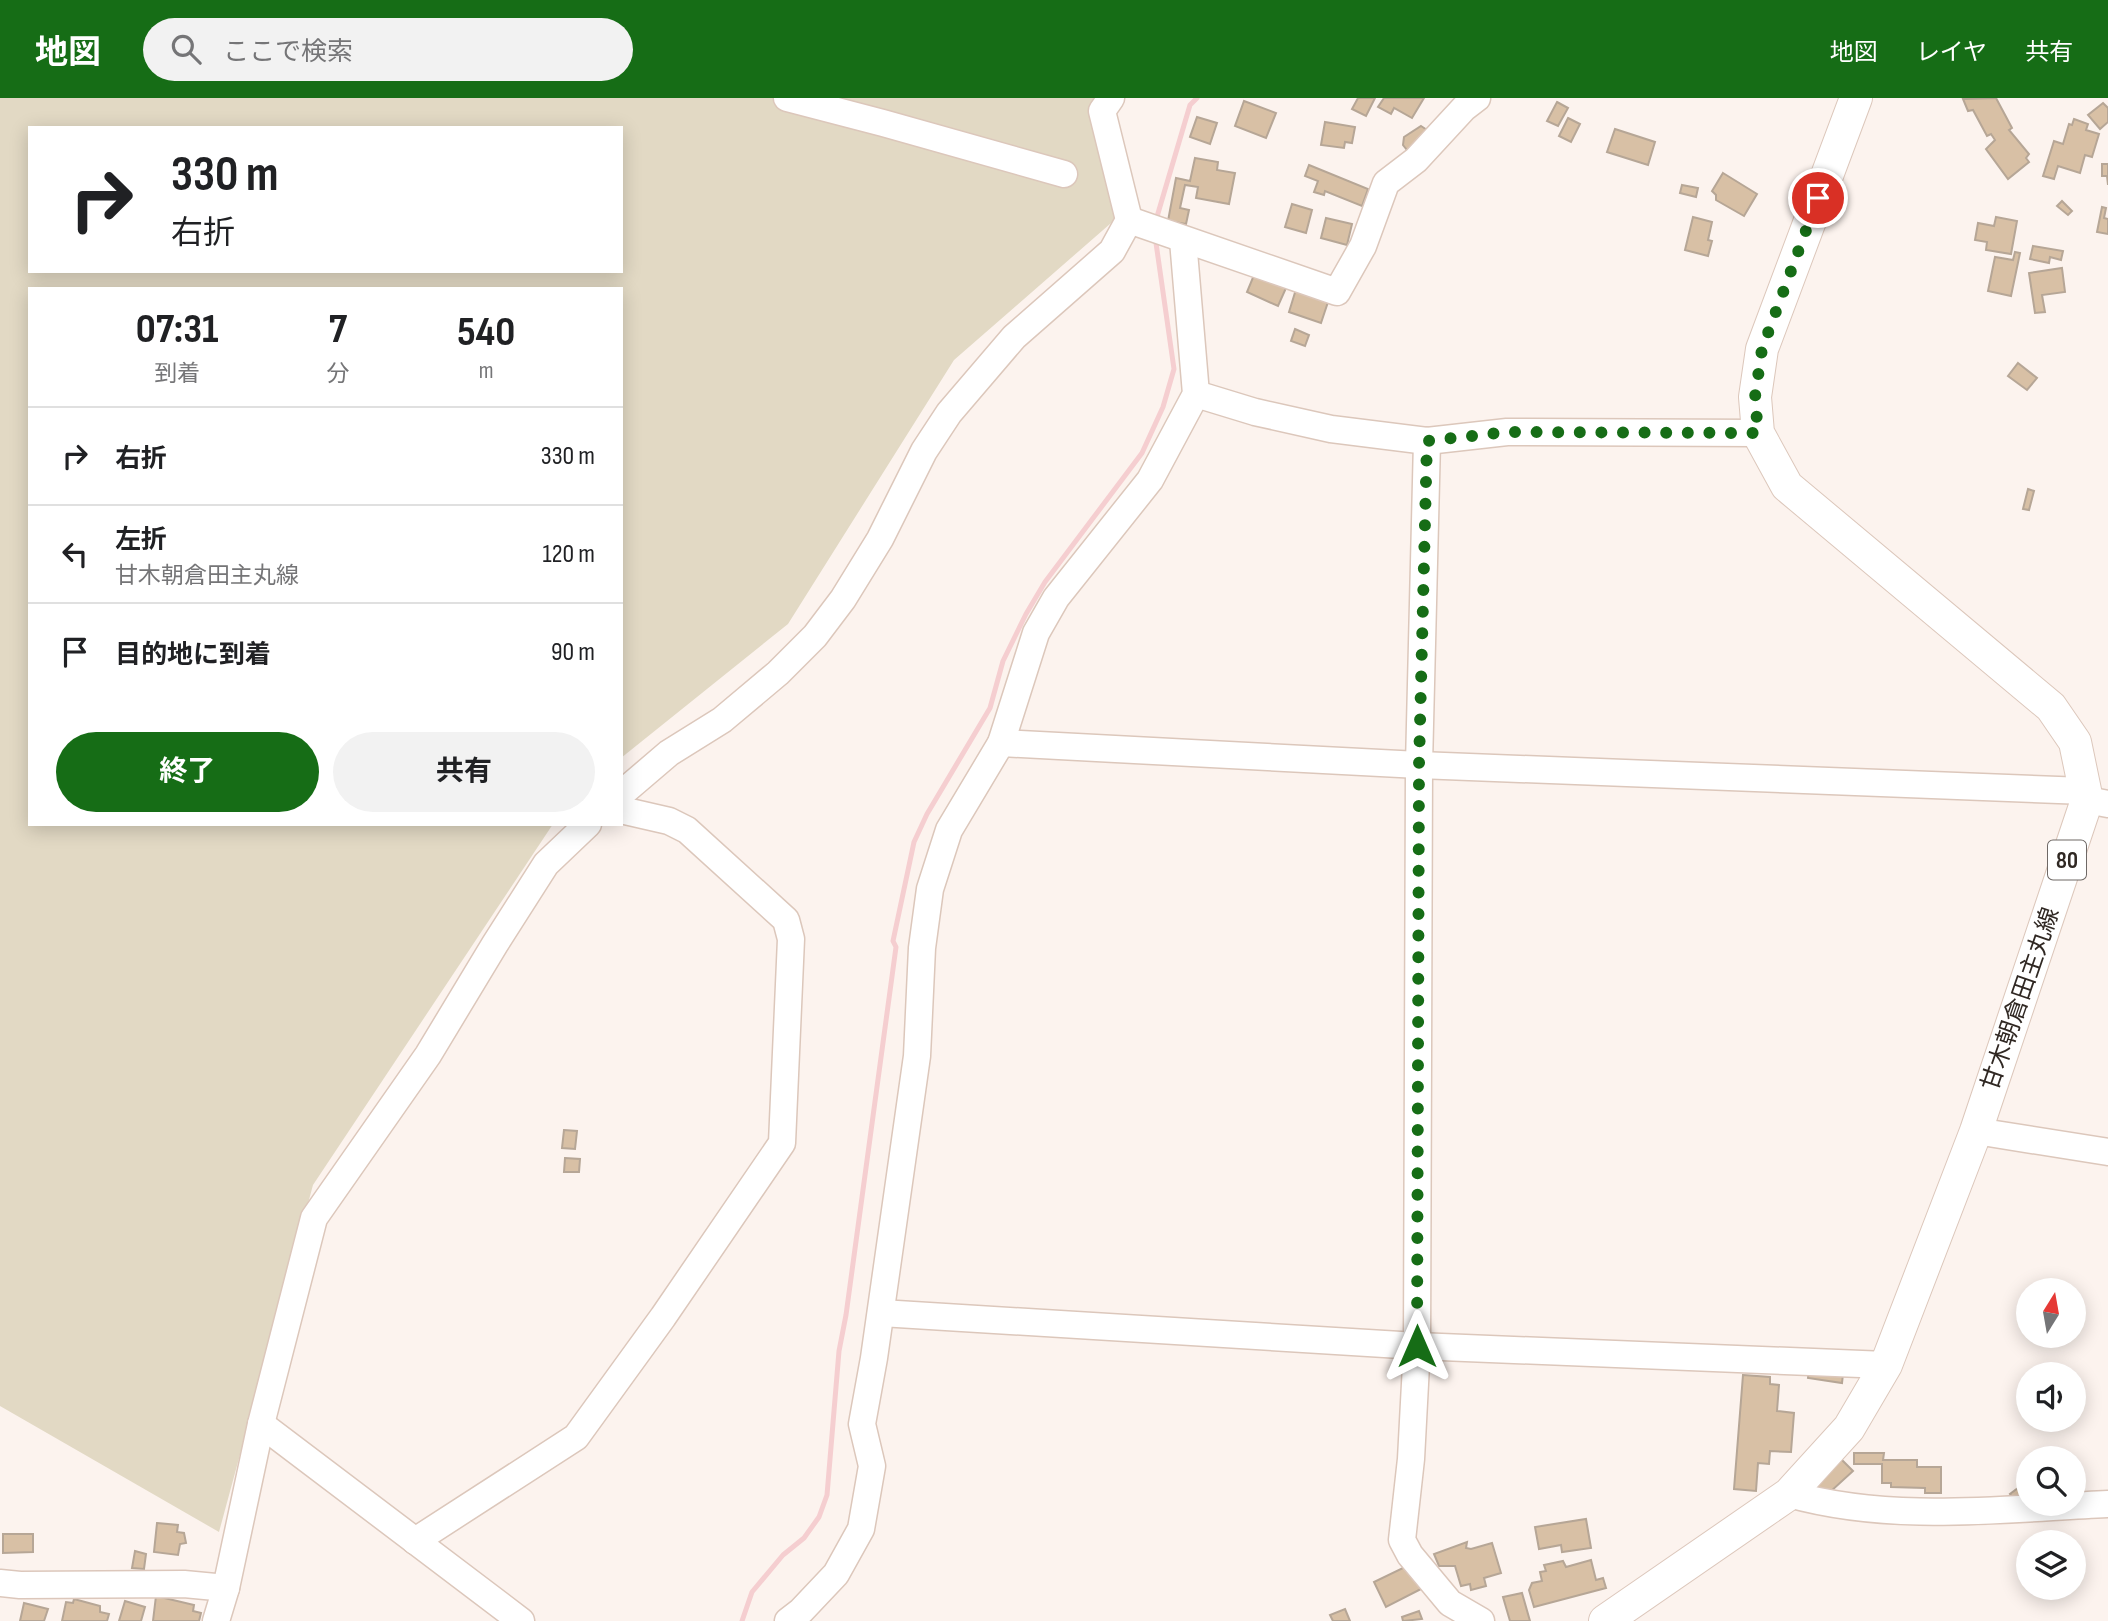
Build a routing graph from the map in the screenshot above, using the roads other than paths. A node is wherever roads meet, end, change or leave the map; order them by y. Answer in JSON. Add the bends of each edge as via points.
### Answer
{"nodes":[{"id":1,"x":786,"y":98,"type":"edge"},
{"id":2,"x":1111,"y":98,"type":"edge"},
{"id":3,"x":1477,"y":98,"type":"edge"},
{"id":4,"x":1856,"y":98,"type":"edge"},
{"id":5,"x":1064,"y":174,"type":"dead end"},
{"id":6,"x":1129,"y":220,"type":"junction"},
{"id":7,"x":1182,"y":240,"type":"junction"},
{"id":8,"x":1196,"y":394,"type":"junction"},
{"id":9,"x":1758,"y":433,"type":"junction"},
{"id":10,"x":1427,"y":441,"type":"junction"},
{"id":11,"x":1001,"y":743,"type":"junction"},
{"id":12,"x":1419,"y":765,"type":"junction"},
{"id":13,"x":623,"y":792,"type":"edge"},
{"id":14,"x":2093,"y":799,"type":"edge"},
{"id":15,"x":623,"y":810,"type":"edge"},
{"id":16,"x":586,"y":826,"type":"edge"},
{"id":17,"x":1976,"y":1131,"type":"junction"},
{"id":18,"x":2108,"y":1152,"type":"edge"},
{"id":19,"x":881,"y":1313,"type":"junction"},
{"id":20,"x":1417,"y":1346,"type":"junction"},
{"id":21,"x":1886,"y":1365,"type":"junction"},
{"id":22,"x":261,"y":1424,"type":"junction"},
{"id":23,"x":1789,"y":1494,"type":"junction"},
{"id":24,"x":2108,"y":1504,"type":"edge"},
{"id":25,"x":415,"y":1541,"type":"junction"},
{"id":26,"x":0,"y":1583,"type":"edge"},
{"id":27,"x":226,"y":1588,"type":"junction"},
{"id":28,"x":216,"y":1621,"type":"edge"},
{"id":29,"x":521,"y":1621,"type":"edge"},
{"id":30,"x":788,"y":1621,"type":"edge"},
{"id":31,"x":1481,"y":1621,"type":"edge"},
{"id":32,"x":1605,"y":1621,"type":"edge"}],
"edges":[{"from":1,"to":5,"type":"street"},
{"from":2,"to":6,"type":"street","via":[[1102,111]]},
{"from":3,"to":7,"type":"street","via":[[1416,160],[1386,183],[1363,246],[1337,292]]},
{"from":4,"to":9,"type":"main road","via":[[1762,349],[1755,397]]},
{"from":6,"to":7,"type":"street"},
{"from":6,"to":13,"type":"street","via":[[1112,251],[1014,337],[949,413],[924,451],[880,540],[815,636],[722,720],[669,753]]},
{"from":7,"to":8,"type":"street"},
{"from":8,"to":10,"type":"street","via":[[1331,429]]},
{"from":8,"to":11,"type":"street","via":[[1150,480],[1056,598],[1036,633]]},
{"from":9,"to":10,"type":"street","via":[[1507,432]]},
{"from":9,"to":14,"type":"main road","via":[[1787,486],[2051,707],[2075,742]]},
{"from":10,"to":12,"type":"street"},
{"from":11,"to":12,"type":"street"},
{"from":11,"to":19,"type":"street","via":[[949,830],[930,889],[917,1056]]},
{"from":12,"to":14,"type":"street"},
{"from":12,"to":20,"type":"street"},
{"from":14,"to":17,"type":"main road","name":"甘木朝倉田主丸線","number":"80"},
{"from":15,"to":25,"type":"street","via":[[687,830],[786,920],[791,939],[782,1143],[576,1437]]},
{"from":16,"to":22,"type":"street","via":[[546,864],[428,1055],[314,1218]]},
{"from":17,"to":18,"type":"street"},
{"from":17,"to":21,"type":"main road","name":"甘木朝倉田主丸線","number":"80"},
{"from":19,"to":20,"type":"street"},
{"from":19,"to":30,"type":"street","via":[[862,1424],[872,1466],[861,1529],[836,1574]]},
{"from":20,"to":21,"type":"street"},
{"from":20,"to":31,"type":"street","via":[[1402,1540],[1450,1603]]},
{"from":21,"to":23,"type":"main road","name":"甘木朝倉田主丸線","number":"80","via":[[1849,1429]]},
{"from":22,"to":25,"type":"street"},
{"from":22,"to":27,"type":"street"},
{"from":23,"to":24,"type":"street","via":[[1828,1505],[1933,1513]]},
{"from":23,"to":32,"type":"main road","name":"甘木朝倉田主丸線","number":"80"},
{"from":25,"to":29,"type":"street"},
{"from":26,"to":27,"type":"street"},
{"from":27,"to":28,"type":"street"}]}
